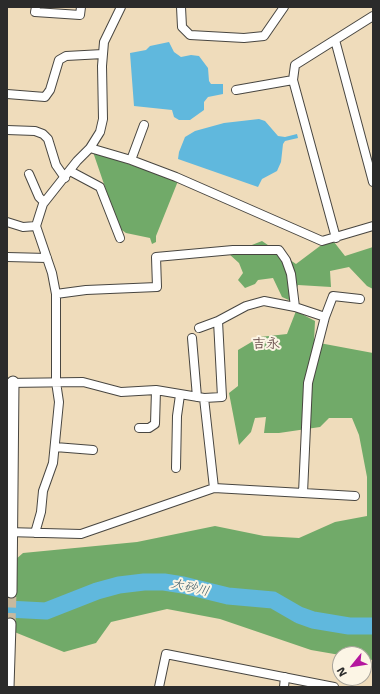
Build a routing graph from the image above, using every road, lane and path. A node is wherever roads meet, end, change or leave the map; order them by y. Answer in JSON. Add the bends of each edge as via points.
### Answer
{"nodes":[{"id":1,"x":36,"y":7,"type":"edge"},
{"id":2,"x":81,"y":7,"type":"edge"},
{"id":3,"x":121,"y":7,"type":"edge"},
{"id":4,"x":181,"y":7,"type":"edge"},
{"id":5,"x":284,"y":7,"type":"edge"},
{"id":6,"x":373,"y":16,"type":"edge"},
{"id":7,"x":335,"y":40,"type":"junction"},
{"id":8,"x":103,"y":54,"type":"junction"},
{"id":9,"x":293,"y":80,"type":"junction"},
{"id":10,"x":236,"y":90,"type":"dead end"},
{"id":11,"x":7,"y":94,"type":"edge"},
{"id":12,"x":144,"y":125,"type":"dead end"},
{"id":13,"x":7,"y":130,"type":"edge"},
{"id":14,"x":90,"y":148,"type":"junction"},
{"id":15,"x":131,"y":160,"type":"junction"},
{"id":16,"x":29,"y":174,"type":"dead end"},
{"id":17,"x":67,"y":175,"type":"junction"},
{"id":18,"x":373,"y":182,"type":"edge"},
{"id":19,"x":44,"y":202,"type":"junction"},
{"id":20,"x":7,"y":222,"type":"edge"},
{"id":21,"x":36,"y":226,"type":"junction"},
{"id":22,"x":373,"y":226,"type":"edge"},
{"id":23,"x":120,"y":238,"type":"dead end"},
{"id":24,"x":336,"y":238,"type":"junction"},
{"id":25,"x":7,"y":257,"type":"edge"},
{"id":26,"x":47,"y":258,"type":"junction"},
{"id":27,"x":56,"y":294,"type":"junction"},
{"id":28,"x":360,"y":299,"type":"dead end"},
{"id":29,"x":295,"y":307,"type":"junction"},
{"id":30,"x":325,"y":317,"type":"junction"},
{"id":31,"x":218,"y":321,"type":"junction"},
{"id":32,"x":199,"y":328,"type":"dead end"},
{"id":33,"x":192,"y":338,"type":"dead end"},
{"id":34,"x":10,"y":382,"type":"edge"},
{"id":35,"x":56,"y":382,"type":"junction"},
{"id":36,"x":156,"y":390,"type":"junction"},
{"id":37,"x":180,"y":395,"type":"junction"},
{"id":38,"x":200,"y":397,"type":"junction"},
{"id":39,"x":139,"y":428,"type":"dead end"},
{"id":40,"x":55,"y":447,"type":"junction"},
{"id":41,"x":93,"y":450,"type":"dead end"},
{"id":42,"x":176,"y":468,"type":"dead end"},
{"id":43,"x":214,"y":488,"type":"junction"},
{"id":44,"x":303,"y":493,"type":"junction"},
{"id":45,"x":355,"y":496,"type":"dead end"},
{"id":46,"x":10,"y":532,"type":"edge"},
{"id":47,"x":35,"y":533,"type":"junction"},
{"id":48,"x":11,"y":592,"type":"dead end"},
{"id":49,"x":10,"y":624,"type":"dead end"},
{"id":50,"x":285,"y":677,"type":"junction"},
{"id":51,"x":8,"y":687,"type":"edge"},
{"id":52,"x":159,"y":687,"type":"edge"},
{"id":53,"x":284,"y":687,"type":"edge"},
{"id":54,"x":334,"y":687,"type":"edge"}],
"edges":[{"from":1,"to":2,"type":"street","via":[[35,12],[80,15]]},
{"from":3,"to":8,"type":"street","via":[[104,42]]},
{"from":4,"to":5,"type":"street","via":[[182,27],[190,36],[244,38],[264,36]]},
{"from":6,"to":7,"type":"street"},
{"from":7,"to":9,"type":"street","via":[[295,65]]},
{"from":7,"to":18,"type":"street"},
{"from":8,"to":11,"type":"street","via":[[66,56],[59,60],[50,90],[45,97]]},
{"from":8,"to":14,"type":"street","via":[[103,119],[100,132]]},
{"from":9,"to":10,"type":"street"},
{"from":9,"to":24,"type":"street"},
{"from":12,"to":15,"type":"street"},
{"from":13,"to":17,"type":"street","via":[[42,134],[48,139],[56,165]]},
{"from":14,"to":15,"type":"street"},
{"from":14,"to":17,"type":"street"},
{"from":15,"to":24,"type":"street","via":[[176,176],[322,241]]},
{"from":16,"to":19,"type":"street","via":[[39,197]]},
{"from":17,"to":19,"type":"street"},
{"from":17,"to":23,"type":"street","via":[[100,187]]},
{"from":19,"to":21,"type":"street"},
{"from":20,"to":21,"type":"street","via":[[23,227]]},
{"from":21,"to":26,"type":"street"},
{"from":22,"to":24,"type":"street"},
{"from":25,"to":26,"type":"street"},
{"from":26,"to":27,"type":"street"},
{"from":27,"to":29,"type":"street","via":[[157,287],[156,257],[233,250],[279,250],[291,274]]},
{"from":27,"to":35,"type":"street"},
{"from":28,"to":30,"type":"street","via":[[333,296]]},
{"from":29,"to":30,"type":"street"},
{"from":29,"to":31,"type":"street","via":[[264,301],[246,306]]},
{"from":30,"to":44,"type":"street","via":[[308,383]]},
{"from":31,"to":32,"type":"street"},
{"from":31,"to":38,"type":"street","via":[[222,397]]},
{"from":33,"to":38,"type":"street"},
{"from":34,"to":35,"type":"street"},
{"from":34,"to":46,"type":"street"},
{"from":35,"to":36,"type":"street","via":[[83,382],[121,392]]},
{"from":35,"to":40,"type":"street","via":[[59,402]]},
{"from":36,"to":37,"type":"street"},
{"from":36,"to":39,"type":"street","via":[[155,424],[149,428]]},
{"from":37,"to":38,"type":"street"},
{"from":37,"to":42,"type":"street"},
{"from":38,"to":43,"type":"street"},
{"from":40,"to":41,"type":"street"},
{"from":40,"to":47,"type":"street"},
{"from":43,"to":44,"type":"street"},
{"from":43,"to":47,"type":"street","via":[[81,534]]},
{"from":44,"to":45,"type":"street"},
{"from":46,"to":47,"type":"street"},
{"from":46,"to":48,"type":"street"},
{"from":49,"to":51,"type":"street"},
{"from":50,"to":52,"type":"street","via":[[166,654]]},
{"from":50,"to":53,"type":"street"},
{"from":50,"to":54,"type":"street"}]}
